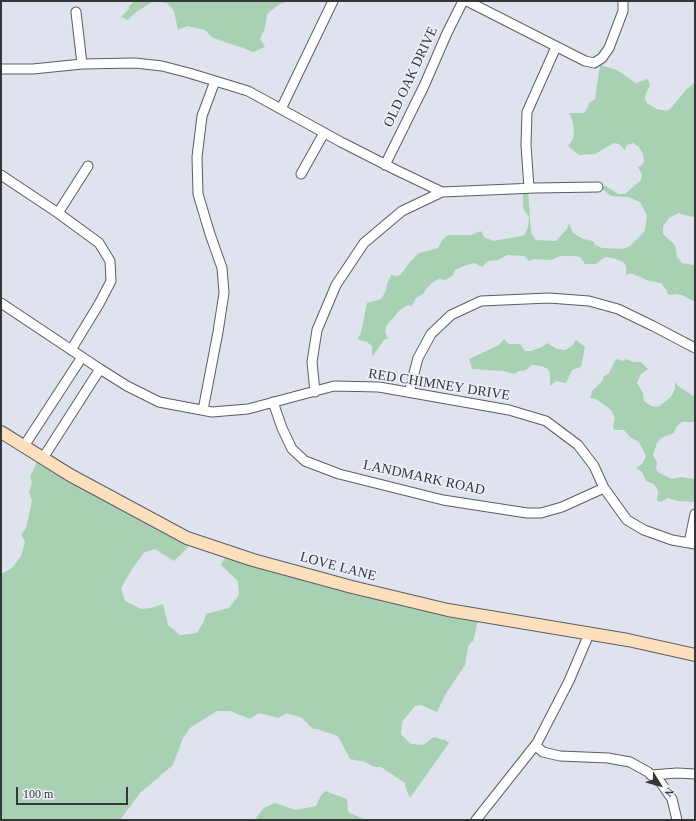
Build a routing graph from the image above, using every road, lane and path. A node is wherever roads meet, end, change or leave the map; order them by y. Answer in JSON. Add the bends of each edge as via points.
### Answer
{"nodes":[{"id":1,"x":333,"y":1,"type":"edge"},
{"id":2,"x":463,"y":1,"type":"edge"},
{"id":3,"x":467,"y":1,"type":"edge"},
{"id":4,"x":623,"y":1,"type":"edge"},
{"id":5,"x":76,"y":12,"type":"dead end"},
{"id":6,"x":556,"y":46,"type":"junction"},
{"id":7,"x":82,"y":64,"type":"junction"},
{"id":8,"x":1,"y":69,"type":"edge"},
{"id":9,"x":215,"y":81,"type":"junction"},
{"id":10,"x":281,"y":109,"type":"junction"},
{"id":11,"x":324,"y":133,"type":"junction"},
{"id":12,"x":385,"y":165,"type":"junction"},
{"id":13,"x":88,"y":166,"type":"dead end"},
{"id":14,"x":301,"y":174,"type":"dead end"},
{"id":15,"x":1,"y":175,"type":"edge"},
{"id":16,"x":598,"y":187,"type":"dead end"},
{"id":17,"x":529,"y":188,"type":"junction"},
{"id":18,"x":442,"y":192,"type":"junction"},
{"id":19,"x":58,"y":213,"type":"junction"},
{"id":20,"x":1,"y":303,"type":"edge"},
{"id":21,"x":695,"y":348,"type":"edge"},
{"id":22,"x":70,"y":350,"type":"junction"},
{"id":23,"x":82,"y":357,"type":"junction"},
{"id":24,"x":100,"y":369,"type":"junction"},
{"id":25,"x":315,"y":392,"type":"junction"},
{"id":26,"x":409,"y":392,"type":"junction"},
{"id":27,"x":273,"y":402,"type":"junction"},
{"id":28,"x":203,"y":410,"type":"junction"},
{"id":29,"x":1,"y":432,"type":"edge"},
{"id":30,"x":24,"y":446,"type":"junction"},
{"id":31,"x":43,"y":458,"type":"junction"},
{"id":32,"x":604,"y":488,"type":"junction"},
{"id":33,"x":695,"y":514,"type":"edge"},
{"id":34,"x":692,"y":544,"type":"edge"},
{"id":35,"x":589,"y":634,"type":"junction"},
{"id":36,"x":695,"y":655,"type":"edge"},
{"id":37,"x":536,"y":746,"type":"junction"},
{"id":38,"x":695,"y":774,"type":"edge"},
{"id":39,"x":651,"y":775,"type":"junction"},
{"id":40,"x":477,"y":820,"type":"edge"},
{"id":41,"x":677,"y":820,"type":"edge"}],
"edges":[{"from":1,"to":10,"type":"street"},
{"from":2,"to":12,"type":"street","name":"OLD OAK DRIVE"},
{"from":3,"to":6,"type":"street"},
{"from":4,"to":6,"type":"street","via":[[623,11],[609,48],[602,58],[594,63],[585,61]]},
{"from":5,"to":7,"type":"street"},
{"from":6,"to":17,"type":"street","via":[[527,112]]},
{"from":7,"to":8,"type":"street"},
{"from":7,"to":9,"type":"street","via":[[135,63],[162,66]]},
{"from":9,"to":10,"type":"street","via":[[248,91]]},
{"from":9,"to":28,"type":"street","via":[[202,116],[197,157],[198,194],[222,268],[224,293]]},
{"from":10,"to":11,"type":"street"},
{"from":11,"to":12,"type":"street"},
{"from":11,"to":14,"type":"street"},
{"from":12,"to":18,"type":"street"},
{"from":13,"to":19,"type":"street"},
{"from":15,"to":19,"type":"street"},
{"from":16,"to":17,"type":"street"},
{"from":17,"to":18,"type":"street"},
{"from":18,"to":25,"type":"street","via":[[402,211],[364,242],[336,285],[317,330],[312,362]]},
{"from":19,"to":22,"type":"street","via":[[99,243],[110,261],[111,281]]},
{"from":20,"to":22,"type":"street","name":"RED CHIMNEY DRIVE"},
{"from":21,"to":26,"type":"street","via":[[618,309],[589,302],[549,298],[481,301],[451,315],[431,334],[418,358]]},
{"from":22,"to":23,"type":"street","name":"RED CHIMNEY DRIVE"},
{"from":23,"to":24,"type":"street","name":"RED CHIMNEY DRIVE"},
{"from":23,"to":30,"type":"street"},
{"from":24,"to":28,"type":"street","name":"RED CHIMNEY DRIVE","via":[[159,402]]},
{"from":24,"to":31,"type":"street"},
{"from":25,"to":26,"type":"street","name":"RED CHIMNEY DRIVE","via":[[334,386],[379,387]]},
{"from":25,"to":27,"type":"street","name":"RED CHIMNEY DRIVE"},
{"from":26,"to":32,"type":"street","name":"RED CHIMNEY DRIVE","via":[[509,410],[546,421],[578,445],[594,466]]},
{"from":27,"to":28,"type":"street","name":"RED CHIMNEY DRIVE","via":[[248,409],[212,412]]},
{"from":27,"to":32,"type":"street","name":"LANDMARK ROAD","via":[[292,449],[304,461],[339,474],[444,500],[528,513],[540,513],[562,507]]},
{"from":29,"to":30,"type":"street","name":"LOVE LANE"},
{"from":30,"to":31,"type":"street","name":"LOVE LANE"},
{"from":31,"to":35,"type":"street","name":"LOVE LANE","via":[[187,538],[254,560],[448,610]]},
{"from":32,"to":34,"type":"street","name":"RED CHIMNEY DRIVE","via":[[627,520],[638,527],[672,540]]},
{"from":33,"to":34,"type":"street"},
{"from":35,"to":36,"type":"street","name":"LOVE LANE"},
{"from":35,"to":37,"type":"street","via":[[569,681]]},
{"from":37,"to":39,"type":"street","via":[[543,752],[560,756],[608,758],[630,762]]},
{"from":37,"to":40,"type":"street"},
{"from":38,"to":39,"type":"street"},
{"from":39,"to":41,"type":"street","via":[[661,783],[672,799]]}]}
